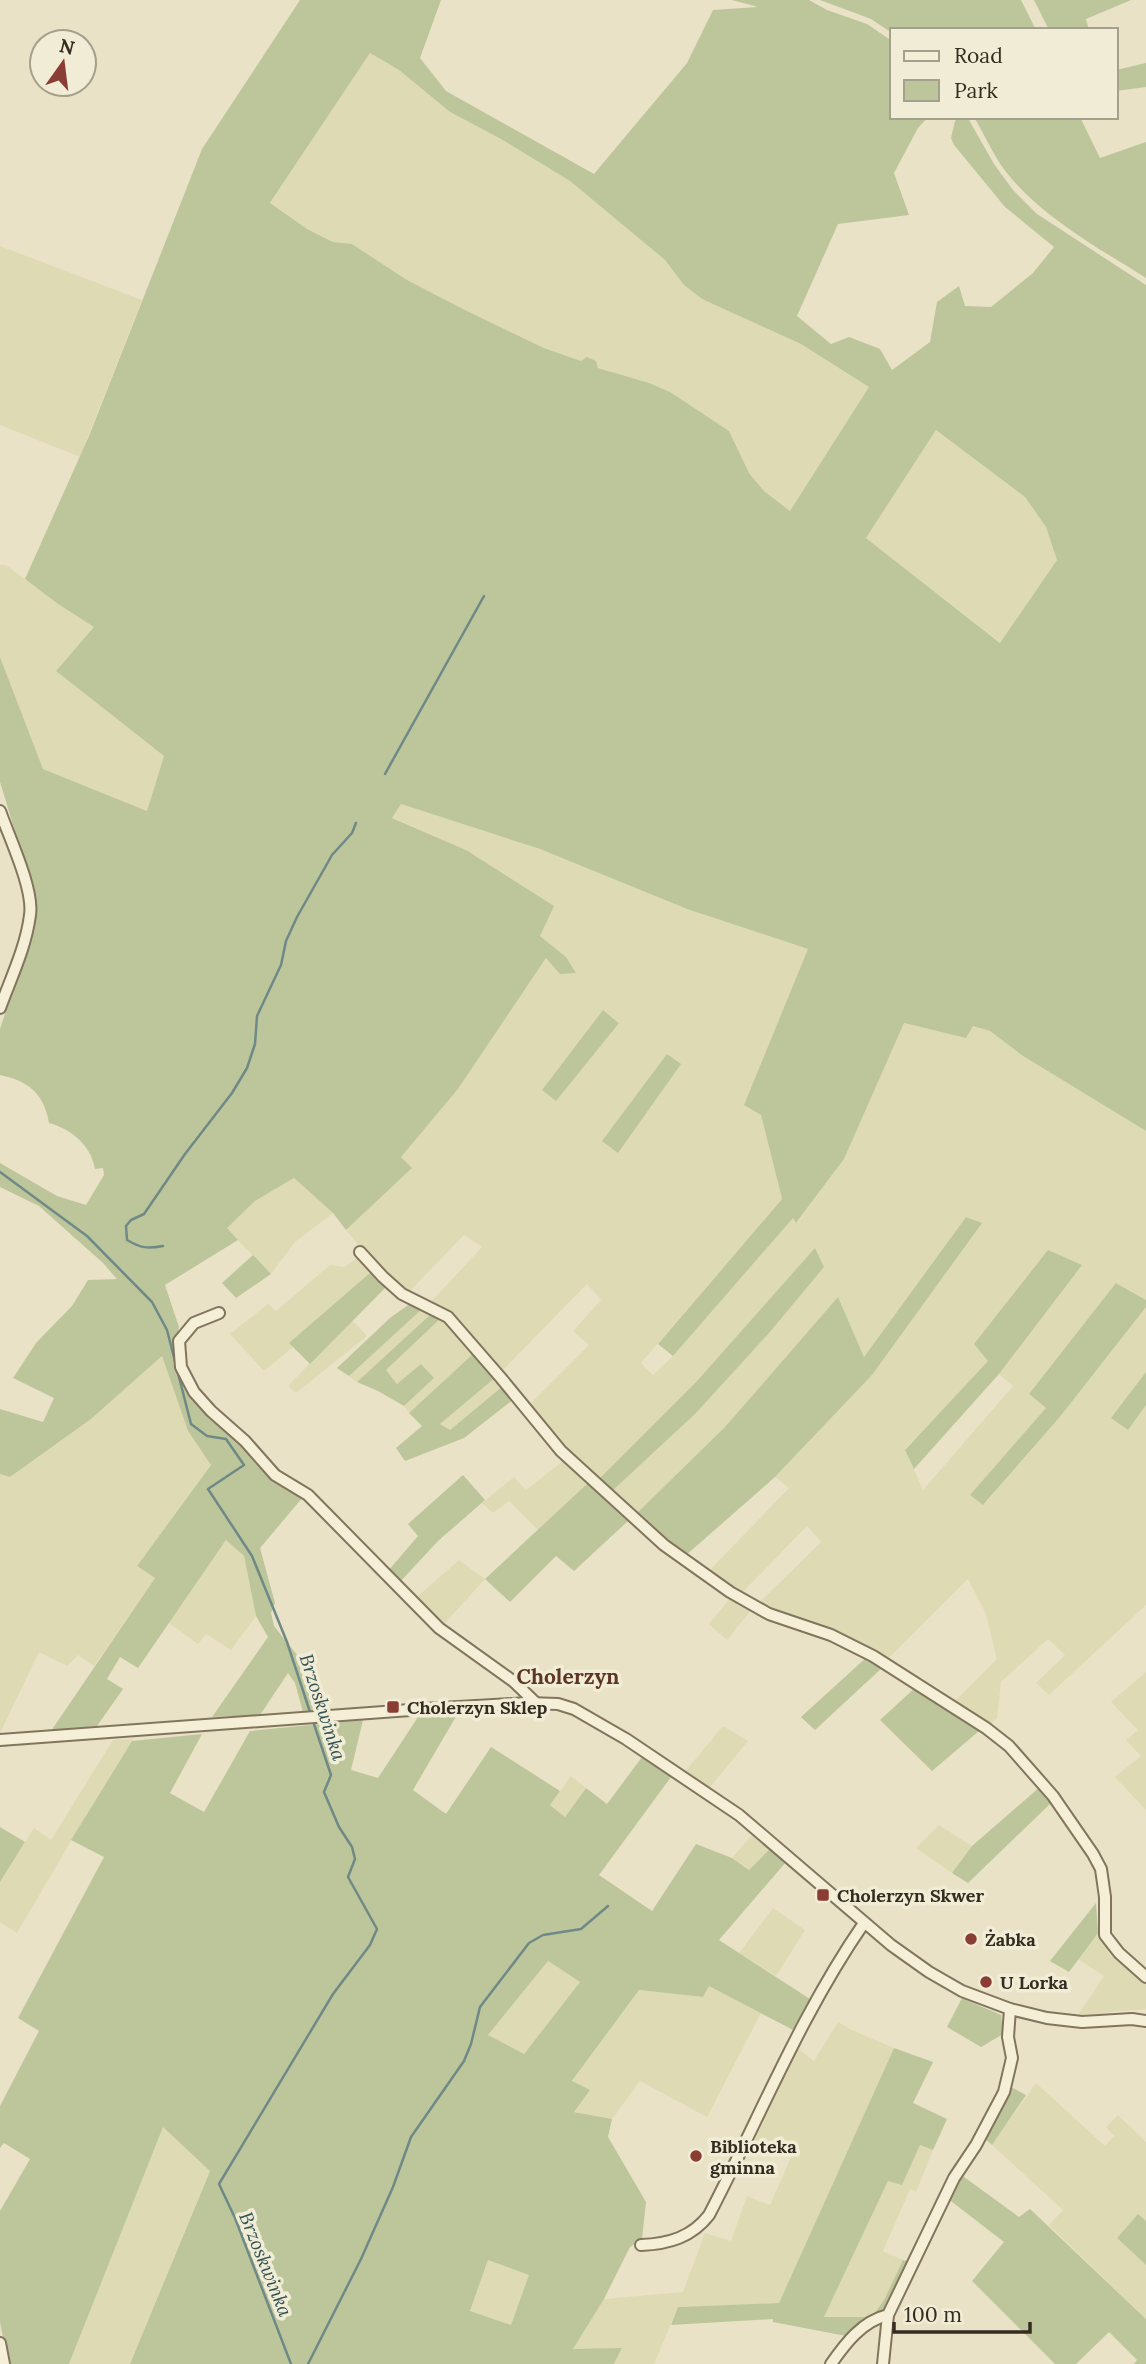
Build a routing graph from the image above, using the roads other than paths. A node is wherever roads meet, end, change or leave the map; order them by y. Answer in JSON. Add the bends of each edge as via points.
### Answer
{"nodes":[{"id":1,"x":0,"y":811,"type":"edge"},
{"id":2,"x":0,"y":1008,"type":"edge"},
{"id":3,"x":360,"y":1252,"type":"dead end"},
{"id":4,"x":219,"y":1313,"type":"dead end"},
{"id":5,"x":536,"y":1703,"type":"junction"},
{"id":6,"x":0,"y":1740,"type":"edge"},
{"id":7,"x":864,"y":1923,"type":"junction"},
{"id":8,"x":1146,"y":1978,"type":"edge"},
{"id":9,"x":1010,"y":2009,"type":"junction"},
{"id":10,"x":1146,"y":2021,"type":"edge"},
{"id":11,"x":641,"y":2245,"type":"dead end"},
{"id":12,"x":888,"y":2315,"type":"junction"},
{"id":13,"x":0,"y":2343,"type":"edge"},
{"id":14,"x":4,"y":2364,"type":"edge"},
{"id":15,"x":831,"y":2364,"type":"edge"},
{"id":16,"x":883,"y":2364,"type":"edge"}],
"edges":[{"from":1,"to":2,"type":"street","via":[[24,876],[31,913]]},
{"from":3,"to":8,"type":"street","via":[[402,1294],[447,1317],[561,1451],[684,1559],[769,1614],[831,1635],[873,1656],[1009,1746],[1053,1796],[1093,1854],[1101,1869],[1105,1935]]},
{"from":4,"to":5,"type":"street","via":[[194,1323],[179,1341],[181,1367],[194,1392],[275,1475],[314,1501],[439,1628]]},
{"from":5,"to":6,"type":"street"},
{"from":5,"to":7,"type":"street","via":[[574,1709],[642,1749],[754,1827]]},
{"from":7,"to":9,"type":"street","via":[[934,1975]]},
{"from":7,"to":11,"type":"street","via":[[810,2010],[709,2214],[699,2228],[679,2239]]},
{"from":9,"to":10,"type":"street","via":[[1068,2021]]},
{"from":9,"to":12,"type":"street","via":[[1012,2058],[1004,2092],[954,2178]]},
{"from":12,"to":15,"type":"street","via":[[848,2340]]},
{"from":12,"to":16,"type":"street"},
{"from":13,"to":14,"type":"street"}]}
